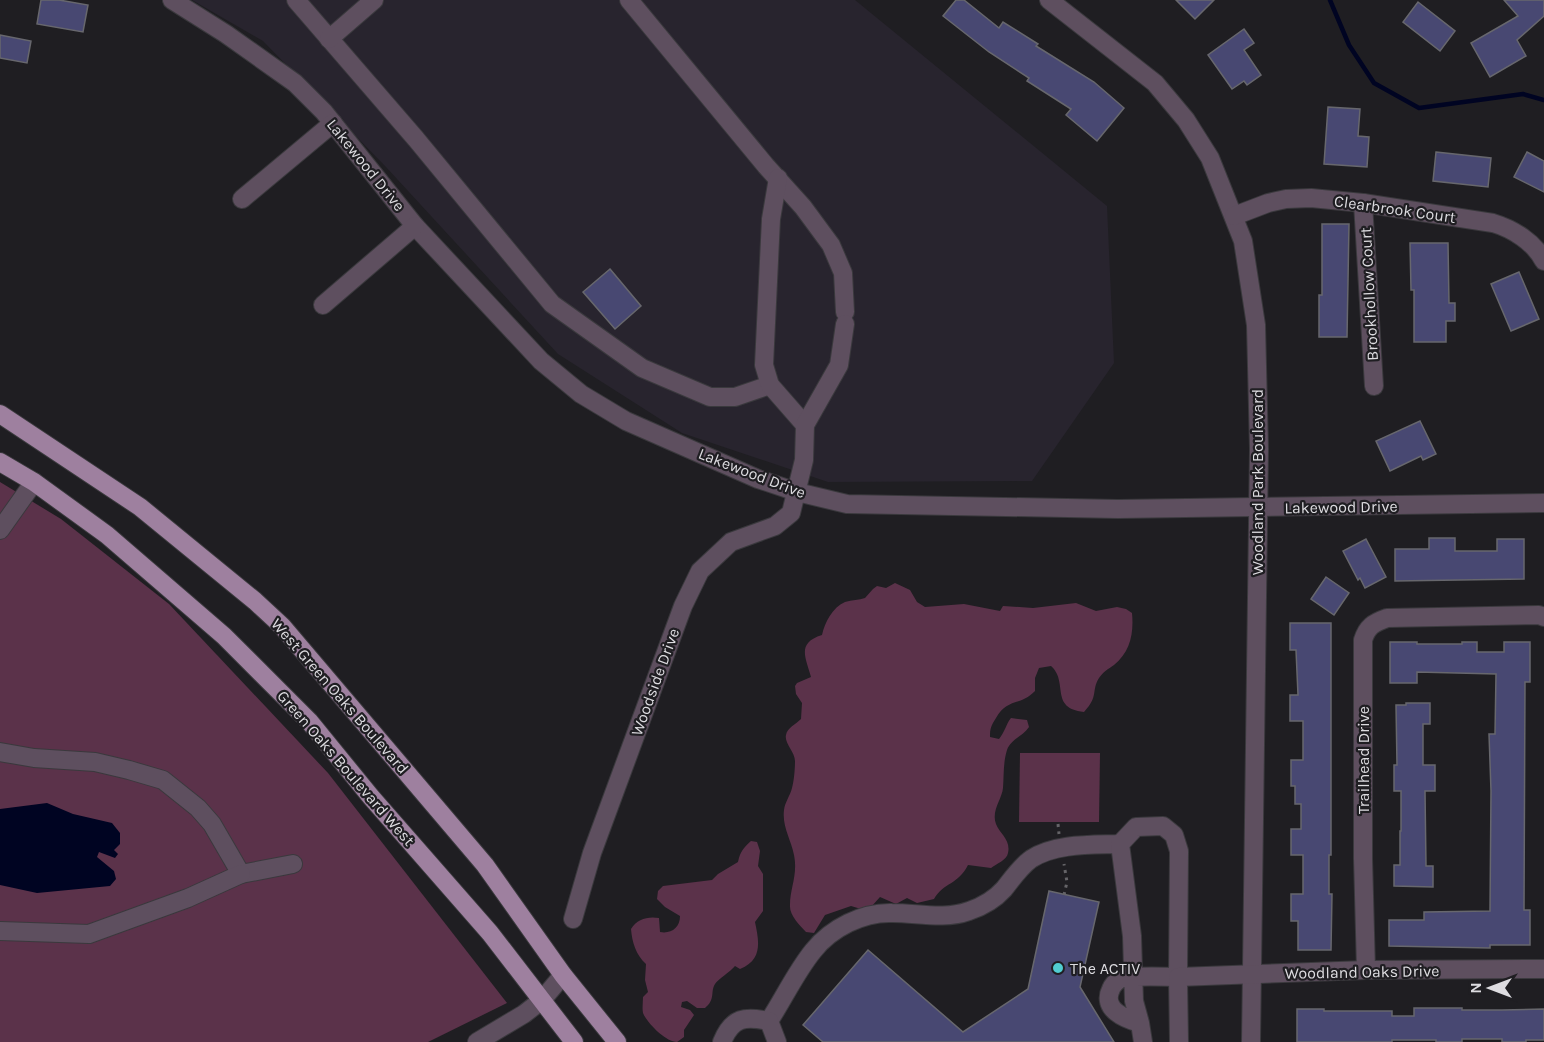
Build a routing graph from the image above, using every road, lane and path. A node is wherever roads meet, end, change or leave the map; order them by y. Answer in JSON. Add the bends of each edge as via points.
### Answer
{"nodes":[{"id":1,"x":172,"y":0,"type":"edge"},
{"id":2,"x":296,"y":0,"type":"edge"},
{"id":3,"x":374,"y":0,"type":"edge"},
{"id":4,"x":629,"y":0,"type":"edge"},
{"id":5,"x":1049,"y":0,"type":"edge"},
{"id":6,"x":329,"y":39,"type":"junction"},
{"id":7,"x":333,"y":123,"type":"junction"},
{"id":8,"x":778,"y":178,"type":"junction"},
{"id":9,"x":242,"y":199,"type":"dead end"},
{"id":10,"x":1363,"y":203,"type":"junction"},
{"id":11,"x":1234,"y":216,"type":"junction"},
{"id":12,"x":415,"y":226,"type":"junction"},
{"id":13,"x":1544,"y":261,"type":"edge"},
{"id":14,"x":323,"y":305,"type":"dead end"},
{"id":15,"x":770,"y":385,"type":"junction"},
{"id":16,"x":1374,"y":386,"type":"dead end"},
{"id":17,"x":0,"y":414,"type":"edge"},
{"id":18,"x":805,"y":425,"type":"junction"},
{"id":19,"x":0,"y":462,"type":"edge"},
{"id":20,"x":34,"y":482,"type":"junction"},
{"id":21,"x":797,"y":492,"type":"junction"},
{"id":22,"x":1544,"y":503,"type":"edge"},
{"id":23,"x":1258,"y":508,"type":"junction"},
{"id":24,"x":0,"y":530,"type":"edge"},
{"id":25,"x":1544,"y":617,"type":"edge"},
{"id":26,"x":0,"y":752,"type":"edge"},
{"id":27,"x":1120,"y":844,"type":"junction"},
{"id":28,"x":293,"y":864,"type":"dead end"},
{"id":29,"x":241,"y":874,"type":"junction"},
{"id":30,"x":573,"y":919,"type":"dead end"},
{"id":31,"x":0,"y":931,"type":"edge"},
{"id":32,"x":1544,"y":969,"type":"edge"},
{"id":33,"x":1366,"y":970,"type":"junction"},
{"id":34,"x":563,"y":975,"type":"junction"},
{"id":35,"x":1253,"y":975,"type":"junction"},
{"id":36,"x":1178,"y":977,"type":"junction"},
{"id":37,"x":1132,"y":978,"type":"junction"},
{"id":38,"x":542,"y":1000,"type":"junction"},
{"id":39,"x":770,"y":1021,"type":"junction"},
{"id":40,"x":1140,"y":1023,"type":"junction"},
{"id":41,"x":477,"y":1042,"type":"edge"},
{"id":42,"x":574,"y":1042,"type":"edge"},
{"id":43,"x":617,"y":1042,"type":"edge"},
{"id":44,"x":723,"y":1042,"type":"edge"},
{"id":45,"x":777,"y":1042,"type":"edge"},
{"id":46,"x":1143,"y":1042,"type":"edge"},
{"id":47,"x":1179,"y":1042,"type":"edge"},
{"id":48,"x":1251,"y":1042,"type":"edge"}],
"edges":[{"from":1,"to":7,"type":"street","name":"Lakewood Drive","via":[[276,68]]},
{"from":2,"to":6,"type":"street"},
{"from":3,"to":6,"type":"street"},
{"from":4,"to":8,"type":"street"},
{"from":5,"to":11,"type":"street","name":"Woodland Park Boulevard","via":[[1155,83],[1186,120],[1210,158]]},
{"from":6,"to":15,"type":"street","via":[[552,304],[642,368],[710,397],[735,397]]},
{"from":7,"to":9,"type":"street"},
{"from":7,"to":12,"type":"street","name":"Lakewood Drive"},
{"from":8,"to":15,"type":"street","via":[[771,219],[764,365]]},
{"from":8,"to":18,"type":"street","via":[[831,245],[843,273],[845,318],[839,365]]},
{"from":10,"to":11,"type":"street","name":"Clearbrook Court","via":[[1286,199]]},
{"from":10,"to":13,"type":"street","name":"Clearbrook Court","via":[[1510,228]]},
{"from":10,"to":16,"type":"street","name":"Brookhollow Court"},
{"from":11,"to":23,"type":"street","name":"Woodland Park Boulevard","via":[[1243,241],[1256,325]]},
{"from":12,"to":14,"type":"street"},
{"from":12,"to":21,"type":"street","name":"Lakewood Drive","via":[[541,361],[588,398],[626,421]]},
{"from":15,"to":18,"type":"street"},
{"from":17,"to":34,"type":"main road","name":"West Green Oaks Boulevard","via":[[140,507],[282,626],[485,865]]},
{"from":18,"to":21,"type":"street","name":"Woodside Drive","via":[[804,460]]},
{"from":19,"to":20,"type":"main road","name":"Green Oaks Boulevard West"},
{"from":20,"to":24,"type":"street"},
{"from":20,"to":38,"type":"main road","name":"Green Oaks Boulevard West","via":[[107,535],[224,636],[309,721],[490,933]]},
{"from":21,"to":23,"type":"street","name":"Lakewood Drive","via":[[847,504]]},
{"from":21,"to":30,"type":"street","name":"Woodside Drive","via":[[791,513],[783,520],[731,542],[700,571],[683,606],[592,853]]},
{"from":22,"to":23,"type":"street","name":"Lakewood Drive"},
{"from":23,"to":35,"type":"street","name":"Woodland Park Boulevard"},
{"from":25,"to":33,"type":"street","name":"Trailhead Drive","via":[[1387,618],[1366,629],[1363,640]]},
{"from":26,"to":29,"type":"street","via":[[95,762],[163,780],[212,824]]},
{"from":27,"to":36,"type":"street","via":[[1136,827],[1163,826],[1174,835],[1179,851]]},
{"from":27,"to":37,"type":"street","via":[[1132,936]]},
{"from":27,"to":39,"type":"street","via":[[1069,847],[1032,859],[1002,892],[969,911],[946,916],[889,912],[856,919],[813,950]]},
{"from":28,"to":29,"type":"street"},
{"from":29,"to":31,"type":"street","via":[[89,934]]},
{"from":32,"to":33,"type":"street","name":"Woodland Oaks Drive"},
{"from":33,"to":35,"type":"street","name":"Woodland Oaks Drive"},
{"from":34,"to":38,"type":"street"},
{"from":34,"to":43,"type":"main road","name":"West Green Oaks Boulevard"},
{"from":35,"to":36,"type":"street","name":"Woodland Oaks Drive"},
{"from":35,"to":48,"type":"street","name":"Woodland Park Boulevard"},
{"from":36,"to":37,"type":"street","name":"Woodland Oaks Drive"},
{"from":36,"to":47,"type":"street"},
{"from":37,"to":40,"type":"street"},
{"from":37,"to":40,"type":"street","via":[[1119,979],[1108,1002],[1126,1019]]},
{"from":38,"to":41,"type":"street"},
{"from":38,"to":42,"type":"main road","name":"Green Oaks Boulevard West"},
{"from":39,"to":44,"type":"street","via":[[751,1017],[736,1022]]},
{"from":39,"to":45,"type":"street"},
{"from":40,"to":46,"type":"street"}]}
